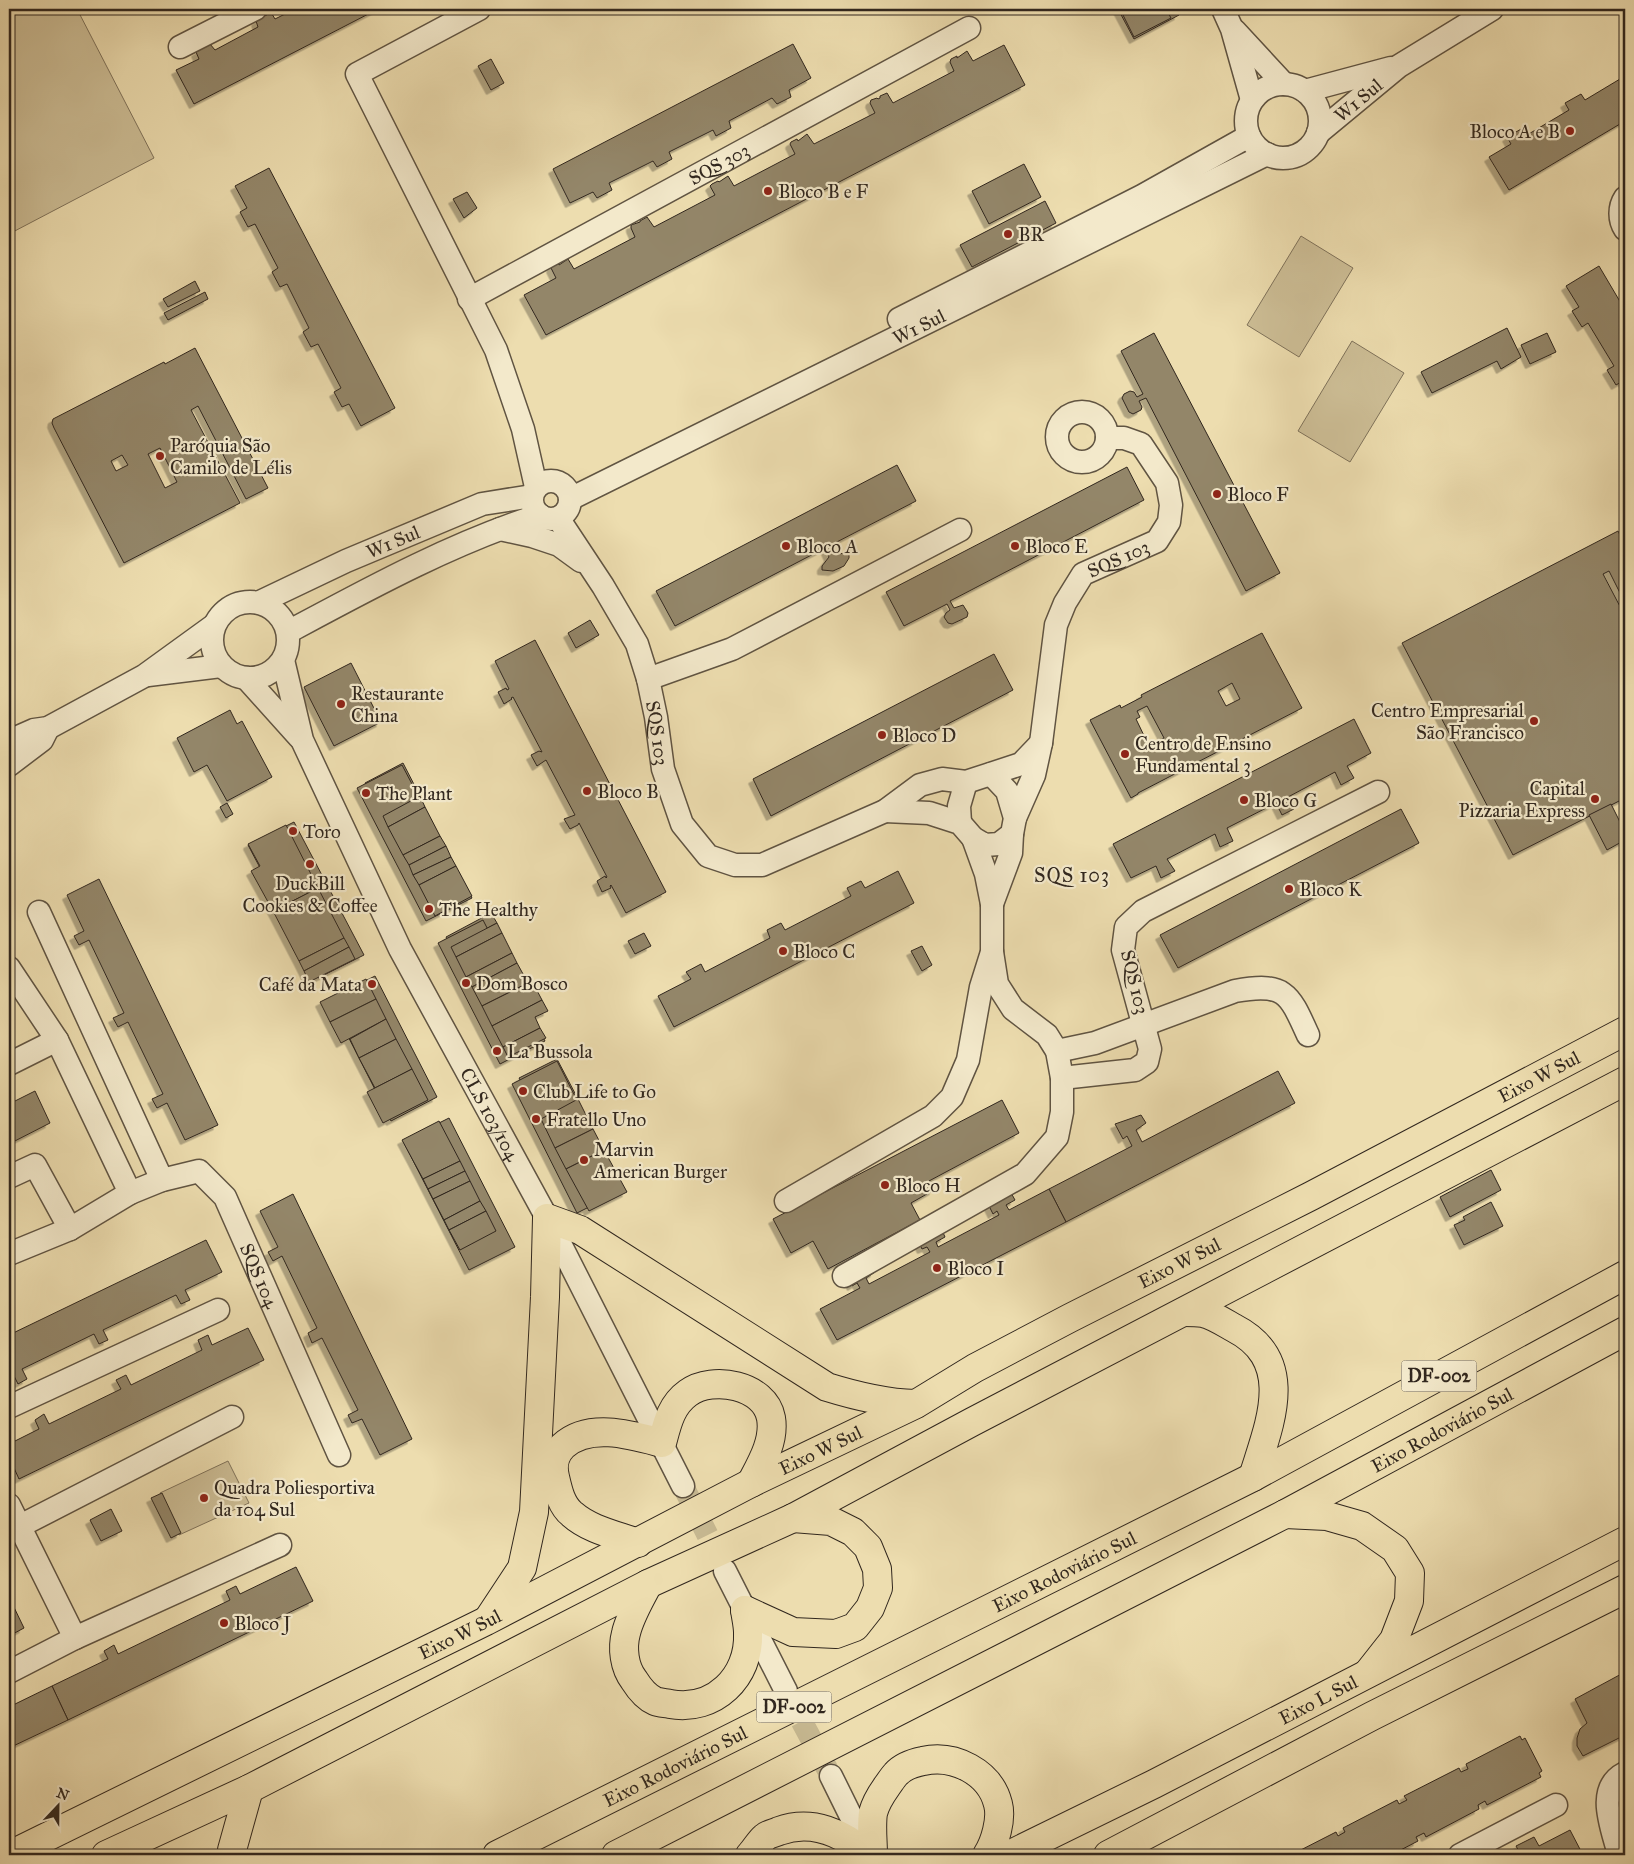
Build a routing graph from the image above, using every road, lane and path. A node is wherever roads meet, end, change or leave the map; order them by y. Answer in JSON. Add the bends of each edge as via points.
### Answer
{"nodes":[{"id":1,"x":255,"y":9,"type":"edge"},
{"id":2,"x":479,"y":9,"type":"edge"},
{"id":3,"x":1223,"y":9,"type":"edge"},
{"id":4,"x":1492,"y":9,"type":"edge"},
{"id":5,"x":969,"y":28,"type":"dead end"},
{"id":6,"x":1232,"y":29,"type":"junction"},
{"id":7,"x":180,"y":46,"type":"dead end"},
{"id":8,"x":1399,"y":66,"type":"junction"},
{"id":9,"x":1294,"y":88,"type":"junction"},
{"id":10,"x":1252,"y":100,"type":"junction"},
{"id":11,"x":1318,"y":133,"type":"junction"},
{"id":12,"x":1249,"y":136,"type":"junction"},
{"id":13,"x":1267,"y":154,"type":"junction"},
{"id":14,"x":1625,"y":198,"type":"edge"},
{"id":15,"x":1625,"y":229,"type":"edge"},
{"id":16,"x":469,"y":299,"type":"junction"},
{"id":17,"x":1107,"y":438,"type":"dead end"},
{"id":18,"x":553,"y":499,"type":"junction"},
{"id":19,"x":498,"y":529,"type":"junction"},
{"id":20,"x":960,"y":530,"type":"dead end"},
{"id":21,"x":590,"y":567,"type":"junction"},
{"id":22,"x":260,"y":602,"type":"junction"},
{"id":23,"x":213,"y":626,"type":"junction"},
{"id":24,"x":288,"y":632,"type":"junction"},
{"id":25,"x":283,"y":660,"type":"junction"},
{"id":26,"x":221,"y":666,"type":"junction"},
{"id":27,"x":144,"y":676,"type":"junction"},
{"id":28,"x":246,"y":678,"type":"junction"},
{"id":29,"x":648,"y":679,"type":"junction"},
{"id":30,"x":48,"y":728,"type":"junction"},
{"id":31,"x":302,"y":740,"type":"junction"},
{"id":32,"x":9,"y":741,"type":"edge"},
{"id":33,"x":1041,"y":743,"type":"junction"},
{"id":34,"x":9,"y":765,"type":"edge"},
{"id":35,"x":991,"y":774,"type":"junction"},
{"id":36,"x":966,"y":782,"type":"junction"},
{"id":37,"x":1378,"y":792,"type":"dead end"},
{"id":38,"x":885,"y":811,"type":"junction"},
{"id":39,"x":1014,"y":826,"type":"junction"},
{"id":40,"x":966,"y":831,"type":"junction"},
{"id":41,"x":992,"y":904,"type":"junction"},
{"id":42,"x":39,"y":912,"type":"dead end"},
{"id":43,"x":992,"y":952,"type":"junction"},
{"id":44,"x":9,"y":968,"type":"edge"},
{"id":45,"x":16,"y":994,"type":"edge"},
{"id":46,"x":1013,"y":1009,"type":"junction"},
{"id":47,"x":974,"y":1023,"type":"junction"},
{"id":48,"x":1145,"y":1025,"type":"junction"},
{"id":49,"x":1625,"y":1031,"type":"edge"},
{"id":50,"x":1308,"y":1035,"type":"dead end"},
{"id":51,"x":57,"y":1040,"type":"junction"},
{"id":52,"x":1057,"y":1051,"type":"junction"},
{"id":53,"x":9,"y":1064,"type":"edge"},
{"id":54,"x":1062,"y":1078,"type":"junction"},
{"id":55,"x":1625,"y":1081,"type":"edge"},
{"id":56,"x":9,"y":1177,"type":"edge"},
{"id":57,"x":162,"y":1180,"type":"junction"},
{"id":58,"x":130,"y":1193,"type":"junction"},
{"id":59,"x":786,"y":1201,"type":"dead end"},
{"id":60,"x":547,"y":1218,"type":"junction"},
{"id":61,"x":70,"y":1229,"type":"junction"},
{"id":62,"x":9,"y":1254,"type":"edge"},
{"id":63,"x":1625,"y":1275,"type":"edge"},
{"id":64,"x":844,"y":1276,"type":"dead end"},
{"id":65,"x":218,"y":1310,"type":"dead end"},
{"id":66,"x":1184,"y":1312,"type":"junction"},
{"id":67,"x":1625,"y":1331,"type":"edge"},
{"id":68,"x":916,"y":1404,"type":"junction"},
{"id":69,"x":9,"y":1407,"type":"edge"},
{"id":70,"x":232,"y":1416,"type":"dead end"},
{"id":71,"x":662,"y":1443,"type":"junction"},
{"id":72,"x":339,"y":1455,"type":"dead end"},
{"id":73,"x":1253,"y":1477,"type":"junction"},
{"id":74,"x":751,"y":1483,"type":"junction"},
{"id":75,"x":683,"y":1486,"type":"tunnel mouth"},
{"id":76,"x":9,"y":1505,"type":"edge"},
{"id":77,"x":1285,"y":1514,"type":"junction"},
{"id":78,"x":793,"y":1518,"type":"junction"},
{"id":79,"x":18,"y":1539,"type":"edge"},
{"id":80,"x":1625,"y":1541,"type":"edge"},
{"id":81,"x":638,"y":1542,"type":"junction"},
{"id":82,"x":280,"y":1545,"type":"dead end"},
{"id":83,"x":725,"y":1571,"type":"tunnel mouth"},
{"id":84,"x":648,"y":1584,"type":"junction"},
{"id":85,"x":1625,"y":1589,"type":"edge"},
{"id":86,"x":745,"y":1610,"type":"junction"},
{"id":87,"x":486,"y":1621,"type":"junction"},
{"id":88,"x":76,"y":1638,"type":"junction"},
{"id":89,"x":9,"y":1672,"type":"edge"},
{"id":90,"x":1368,"y":1674,"type":"junction"},
{"id":91,"x":786,"y":1691,"type":"tunnel mouth"},
{"id":92,"x":1625,"y":1773,"type":"edge"},
{"id":93,"x":831,"y":1776,"type":"tunnel mouth"},
{"id":94,"x":249,"y":1789,"type":"junction"},
{"id":95,"x":1556,"y":1805,"type":"dead end"},
{"id":96,"x":1130,"y":1848,"type":"edge"},
{"id":97,"x":10,"y":1855,"type":"edge"},
{"id":98,"x":106,"y":1855,"type":"edge"},
{"id":99,"x":234,"y":1855,"type":"edge"},
{"id":100,"x":496,"y":1855,"type":"edge"},
{"id":101,"x":616,"y":1855,"type":"edge"},
{"id":102,"x":750,"y":1855,"type":"edge"},
{"id":103,"x":870,"y":1855,"type":"edge"},
{"id":104,"x":987,"y":1855,"type":"edge"},
{"id":105,"x":1009,"y":1855,"type":"edge"},
{"id":106,"x":1108,"y":1855,"type":"edge"},
{"id":107,"x":1460,"y":1855,"type":"edge"},
{"id":108,"x":1619,"y":1855,"type":"edge"}],
"edges":[{"from":1,"to":7,"type":"street"},
{"from":2,"to":16,"type":"street","via":[[356,74]]},
{"from":3,"to":6,"type":"street"},
{"from":4,"to":8,"type":"street","name":"W1 Sul"},
{"from":5,"to":16,"type":"street","name":"SQS 303"},
{"from":6,"to":9,"type":"street"},
{"from":6,"to":10,"type":"street"},
{"from":8,"to":9,"type":"street","name":"W1 Sul"},
{"from":8,"to":11,"type":"street","name":"W1 Sul"},
{"from":9,"to":10,"type":"street","via":[[1272,85]]},
{"from":9,"to":11,"type":"street","via":[[1312,99],[1318,109]]},
{"from":10,"to":12,"type":"street","via":[[1247,111]]},
{"from":11,"to":13,"type":"street","via":[[1312,144],[1291,157]]},
{"from":12,"to":13,"type":"street","via":[[1256,147]]},
{"from":12,"to":18,"type":"street","name":"W1 Sul","via":[[1142,196]]},
{"from":13,"to":18,"type":"street","name":"W1 Sul"},
{"from":14,"to":15,"type":"street","via":[[1620,205]]},
{"from":16,"to":18,"type":"street","via":[[496,350],[523,429]]},
{"from":17,"to":33,"type":"street","name":"SQS 103","via":[[1124,438],[1141,444],[1167,483],[1171,505],[1169,522],[1157,541],[1083,574],[1065,603],[1056,625]]},
{"from":18,"to":19,"type":"street","name":"W1 Sul"},
{"from":18,"to":21,"type":"street","name":"SQS 103"},
{"from":18,"to":22,"type":"street","name":"W1 Sul","via":[[482,504],[346,561]]},
{"from":19,"to":21,"type":"street","via":[[559,545]]},
{"from":19,"to":24,"type":"street","name":"W1 Sul","via":[[365,590]]},
{"from":20,"to":29,"type":"street","name":"SQS 103","via":[[732,649]]},
{"from":21,"to":29,"type":"street","name":"SQS 103","via":[[637,644]]},
{"from":22,"to":23,"type":"street","via":[[232,605]]},
{"from":22,"to":24,"type":"street","via":[[273,609]]},
{"from":23,"to":26,"type":"street","via":[[211,640]]},
{"from":23,"to":27,"type":"street"},
{"from":24,"to":25,"type":"street"},
{"from":25,"to":28,"type":"street","via":[[260,677]]},
{"from":25,"to":31,"type":"street","name":"CLS 103/104"},
{"from":26,"to":27,"type":"street"},
{"from":26,"to":28,"type":"street"},
{"from":27,"to":30,"type":"street"},
{"from":28,"to":31,"type":"street","name":"CLS 103/104"},
{"from":29,"to":38,"type":"street","name":"SQS 103","via":[[663,769],[675,805],[682,824],[708,856],[735,865],[762,864]]},
{"from":30,"to":32,"type":"street","via":[[34,730]]},
{"from":30,"to":34,"type":"street","via":[[42,740]]},
{"from":31,"to":60,"type":"street","name":"CLS 103/104","via":[[400,949]]},
{"from":33,"to":35,"type":"street","name":"SQS 103","via":[[1020,764]]},
{"from":33,"to":39,"type":"street","name":"SQS 103","via":[[1034,775]]},
{"from":35,"to":36,"type":"street","name":"SQS 103"},
{"from":35,"to":39,"type":"street","name":"SQS 103","via":[[1007,791]]},
{"from":36,"to":38,"type":"street","name":"SQS 103","via":[[942,779],[920,784]]},
{"from":36,"to":40,"type":"street","name":"SQS 103","via":[[959,806]]},
{"from":37,"to":48,"type":"street","name":"SQS 103","via":[[1143,911],[1126,926],[1124,950]]},
{"from":38,"to":40,"type":"street","name":"SQS 103","via":[[929,813]]},
{"from":39,"to":40,"type":"street","name":"SQS 103","via":[[999,844],[985,845]]},
{"from":39,"to":41,"type":"street","name":"SQS 103","via":[[1011,853]]},
{"from":40,"to":41,"type":"street","name":"SQS 103","via":[[986,874]]},
{"from":41,"to":43,"type":"street","name":"SQS 103"},
{"from":42,"to":57,"type":"street"},
{"from":43,"to":46,"type":"street","name":"SQS 103","via":[[997,984]]},
{"from":43,"to":47,"type":"street","name":"SQS 103"},
{"from":44,"to":45,"type":"street"},
{"from":45,"to":51,"type":"street"},
{"from":46,"to":47,"type":"street"},
{"from":46,"to":52,"type":"street","name":"SQS 103","via":[[1047,1035]]},
{"from":47,"to":59,"type":"street","name":"SQS 103","via":[[968,1060],[952,1097],[932,1116]]},
{"from":48,"to":50,"type":"street","name":"SQS 103","via":[[1235,991],[1277,989],[1293,1003]]},
{"from":48,"to":52,"type":"street","name":"SQS 103","via":[[1095,1043]]},
{"from":48,"to":54,"type":"street","name":"SQS 103","via":[[1150,1049],[1147,1062],[1135,1070]]},
{"from":49,"to":68,"type":"main road","name":"Eixo W Sul","via":[[1070,1318],[975,1368]]},
{"from":51,"to":53,"type":"street"},
{"from":51,"to":58,"type":"street"},
{"from":52,"to":54,"type":"street","name":"SQS 103"},
{"from":54,"to":64,"type":"street","name":"SQS 103","via":[[1062,1112],[1057,1137],[1025,1174]]},
{"from":55,"to":66,"type":"main road"},
{"from":56,"to":61,"type":"street","via":[[35,1165]]},
{"from":57,"to":58,"type":"street","name":"SQS 104"},
{"from":57,"to":72,"type":"street","name":"SQS 104","via":[[199,1171],[225,1197]]},
{"from":58,"to":61,"type":"street","name":"SQS 104"},
{"from":60,"to":68,"type":"main road","via":[[580,1230],[826,1388],[871,1400]]},
{"from":60,"to":71,"type":"street","name":"CLS 103/104"},
{"from":60,"to":87,"type":"main road","via":[[534,1512],[522,1568]]},
{"from":61,"to":62,"type":"street","name":"SQS 104"},
{"from":63,"to":73,"type":"main road","name":"Eixo Rodoviário Sul","number":"DF-002"},
{"from":65,"to":69,"type":"street"},
{"from":66,"to":73,"type":"main road","via":[[1205,1313],[1242,1332],[1263,1352],[1275,1378],[1272,1414]]},
{"from":66,"to":78,"type":"main road"},
{"from":67,"to":77,"type":"main road","name":"Eixo Rodoviário Sul","number":"DF-002"},
{"from":68,"to":74,"type":"main road","name":"Eixo W Sul"},
{"from":70,"to":79,"type":"street"},
{"from":71,"to":74,"type":"main road","via":[[670,1414],[688,1393],[719,1383],[744,1388],[761,1400],[771,1417],[766,1454]]},
{"from":71,"to":75,"type":"street","name":"CLS 103/104"},
{"from":71,"to":81,"type":"main road","via":[[628,1434],[582,1434],[558,1451],[552,1467],[559,1496],[570,1514],[589,1526]]},
{"from":73,"to":100,"type":"main road","name":"Eixo Rodoviário Sul","number":"DF-002"},
{"from":74,"to":81,"type":"main road","name":"Eixo W Sul"},
{"from":76,"to":79,"type":"street"},
{"from":77,"to":90,"type":"main road","via":[[1327,1516],[1362,1526],[1395,1548],[1410,1573],[1409,1601],[1394,1640]]},
{"from":77,"to":101,"type":"main road","name":"Eixo Rodoviário Sul","number":"DF-002"},
{"from":78,"to":84,"type":"main road"},
{"from":78,"to":86,"type":"main road","via":[[831,1521],[853,1532],[868,1547],[877,1569],[878,1588],[870,1608],[855,1627],[836,1634],[793,1632]]},
{"from":79,"to":88,"type":"street"},
{"from":80,"to":90,"type":"main road","name":"Eixo L Sul"},
{"from":81,"to":87,"type":"main road","name":"Eixo W Sul"},
{"from":82,"to":88,"type":"street"},
{"from":83,"to":86,"type":"street"},
{"from":84,"to":86,"type":"main road","via":[[626,1633],[625,1654],[628,1672],[641,1690],[656,1702],[680,1706],[702,1704],[723,1692],[737,1676],[745,1658],[748,1634]]},
{"from":84,"to":94,"type":"main road"},
{"from":85,"to":96,"type":"main road","via":[[1372,1716]]},
{"from":86,"to":91,"type":"street"},
{"from":87,"to":97,"type":"main road","name":"Eixo W Sul"},
{"from":88,"to":89,"type":"street"},
{"from":90,"to":105,"type":"main road","name":"Eixo L Sul"},
{"from":92,"to":108,"type":"street","via":[[1610,1786],[1607,1800]]},
{"from":93,"to":103,"type":"street"},
{"from":94,"to":98,"type":"main road"},
{"from":94,"to":99,"type":"main road","via":[[232,1850]]},
{"from":95,"to":107,"type":"street"},
{"from":96,"to":106,"type":"main road"},
{"from":102,"to":103,"type":"main road","via":[[765,1836],[791,1827],[833,1832]]},
{"from":103,"to":104,"type":"main road","via":[[873,1812],[884,1791],[897,1773],[911,1764],[933,1759],[954,1762],[974,1770],[989,1784],[998,1805],[997,1828],[993,1846]]}]}
